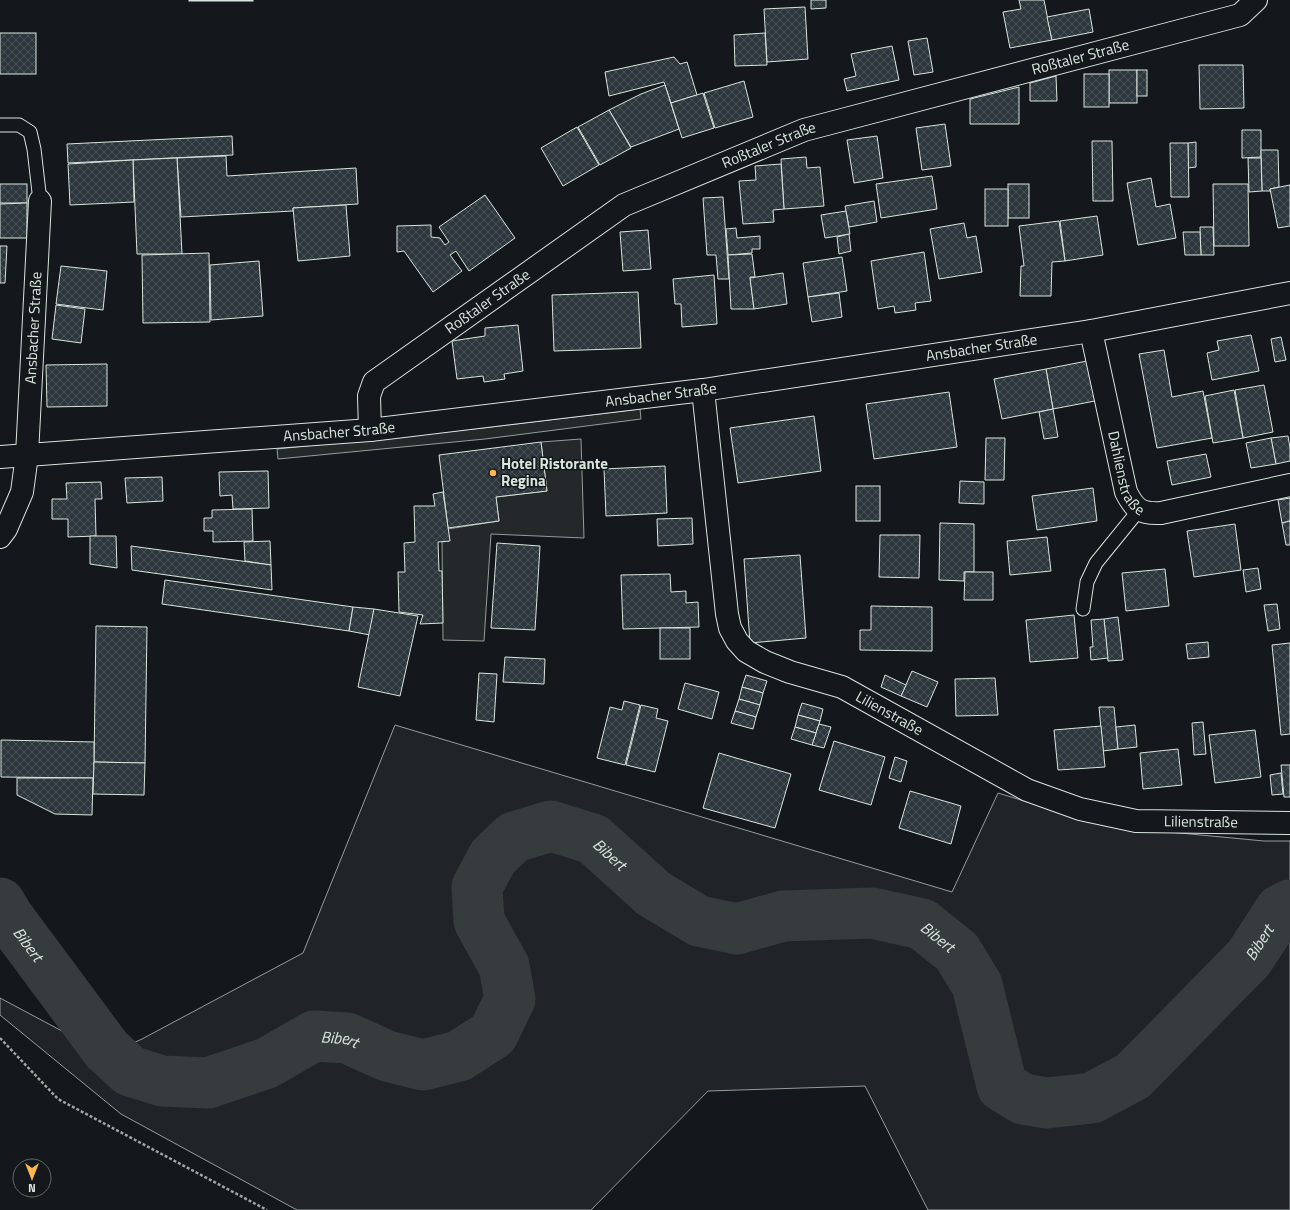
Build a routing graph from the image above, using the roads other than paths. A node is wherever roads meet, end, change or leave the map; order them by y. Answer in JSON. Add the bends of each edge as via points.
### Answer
{"nodes":[{"id":1,"x":1256,"y":0,"type":"edge"},
{"id":2,"x":0,"y":125,"type":"edge"},
{"id":3,"x":40,"y":201,"type":"joint"},
{"id":4,"x":1290,"y":293,"type":"edge"},
{"id":5,"x":1091,"y":331,"type":"junction"},
{"id":6,"x":703,"y":390,"type":"junction"},
{"id":7,"x":370,"y":430,"type":"junction"},
{"id":8,"x":27,"y":455,"type":"junction"},
{"id":9,"x":0,"y":456,"type":"edge"},
{"id":10,"x":1290,"y":485,"type":"edge"},
{"id":11,"x":1139,"y":510,"type":"junction"},
{"id":12,"x":0,"y":537,"type":"edge"},
{"id":13,"x":1083,"y":609,"type":"dead end"},
{"id":14,"x":1290,"y":823,"type":"edge"}],
"edges":[{"from":1,"to":7,"type":"street","name":"Roßtaler Straße","via":[[1240,15],[804,130],[624,205],[374,382],[370,396]]},
{"from":2,"to":3,"type":"lane","via":[[19,125],[30,132]]},
{"from":3,"to":8,"type":"street","name":"Ansbacher Straße"},
{"from":4,"to":5,"type":"street","name":"Ansbacher Straße"},
{"from":5,"to":6,"type":"street","name":"Ansbacher Straße"},
{"from":5,"to":11,"type":"street","name":"Dahlienstraße","via":[[1126,492]]},
{"from":6,"to":7,"type":"street","name":"Ansbacher Straße"},
{"from":6,"to":14,"type":"street","name":"Lilienstraße","via":[[727,614],[730,628],[746,651],[790,672],[842,687],[1027,790],[1080,809],[1136,821]]},
{"from":7,"to":8,"type":"street","name":"Ansbacher Straße"},
{"from":8,"to":9,"type":"street","name":"Ansbacher Straße"},
{"from":8,"to":12,"type":"street","via":[[22,492]]},
{"from":10,"to":11,"type":"street","name":"Dahlienstraße","via":[[1161,513]]},
{"from":11,"to":13,"type":"lane","via":[[1096,563],[1087,582]]}]}
